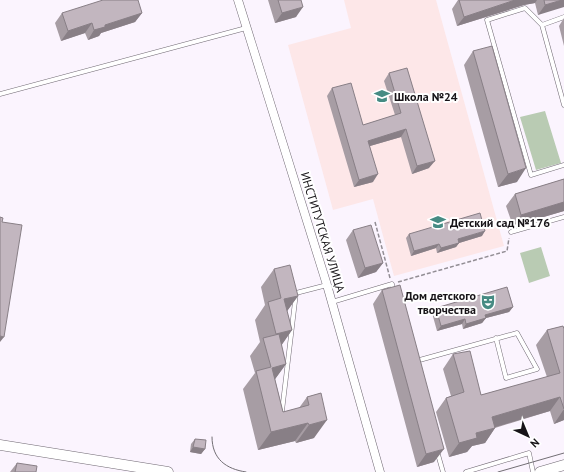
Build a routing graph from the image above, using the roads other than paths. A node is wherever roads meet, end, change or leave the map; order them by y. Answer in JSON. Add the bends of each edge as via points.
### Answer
{"nodes":[{"id":1,"x":238,"y":0,"type":"edge"},
{"id":2,"x":564,"y":17,"type":"edge"},
{"id":3,"x":542,"y":25,"type":"junction"},
{"id":4,"x":246,"y":28,"type":"junction"},
{"id":5,"x":0,"y":94,"type":"edge"},
{"id":6,"x":564,"y":105,"type":"edge"},
{"id":7,"x":564,"y":165,"type":"edge"},
{"id":8,"x":564,"y":217,"type":"edge"},
{"id":9,"x":511,"y":232,"type":"road end"},
{"id":10,"x":327,"y":285,"type":"junction"},
{"id":11,"x":396,"y":298,"type":"edge"},
{"id":12,"x":332,"y":302,"type":"junction"},
{"id":13,"x":496,"y":338,"type":"junction"},
{"id":14,"x":411,"y":355,"type":"edge"},
{"id":15,"x":413,"y":362,"type":"junction"},
{"id":16,"x":415,"y":369,"type":"edge"},
{"id":17,"x":282,"y":411,"type":"edge"},
{"id":18,"x":435,"y":443,"type":"edge"},
{"id":19,"x":0,"y":445,"type":"edge"},
{"id":20,"x":564,"y":465,"type":"edge"},
{"id":21,"x":168,"y":472,"type":"edge"},
{"id":22,"x":380,"y":472,"type":"edge"},
{"id":23,"x":443,"y":472,"type":"edge"},
{"id":24,"x":466,"y":472,"type":"edge"},
{"id":25,"x":533,"y":472,"type":"edge"},
{"id":26,"x":540,"y":472,"type":"edge"}],
"edges":[{"from":1,"to":4,"type":"street","name":"ИНСТИТУТСКАЯ УЛИЦА"},
{"from":2,"to":3,"type":"lane"},
{"from":3,"to":6,"type":"lane"},
{"from":3,"to":7,"type":"lane","via":[[525,8],[487,20],[531,175]]},
{"from":4,"to":5,"type":"lane"},
{"from":4,"to":10,"type":"street","name":"ИНСТИТУТСКАЯ УЛИЦА"},
{"from":8,"to":9,"type":"lane"},
{"from":10,"to":12,"type":"street","name":"ИНСТИТУТСКАЯ УЛИЦА"},
{"from":10,"to":17,"type":"lane","via":[[296,293]]},
{"from":11,"to":12,"type":"lane","via":[[392,284]]},
{"from":12,"to":22,"type":"street","name":"ИНСТИТУТСКАЯ УЛИЦА"},
{"from":13,"to":13,"type":"lane","via":[[517,332],[537,369],[506,378]]},
{"from":13,"to":15,"type":"lane"},
{"from":14,"to":15,"type":"lane"},
{"from":15,"to":16,"type":"lane"},
{"from":18,"to":23,"type":"lane"},
{"from":19,"to":21,"type":"street"},
{"from":20,"to":26,"type":"street"},
{"from":24,"to":25,"type":"lane","via":[[528,453]]}]}
